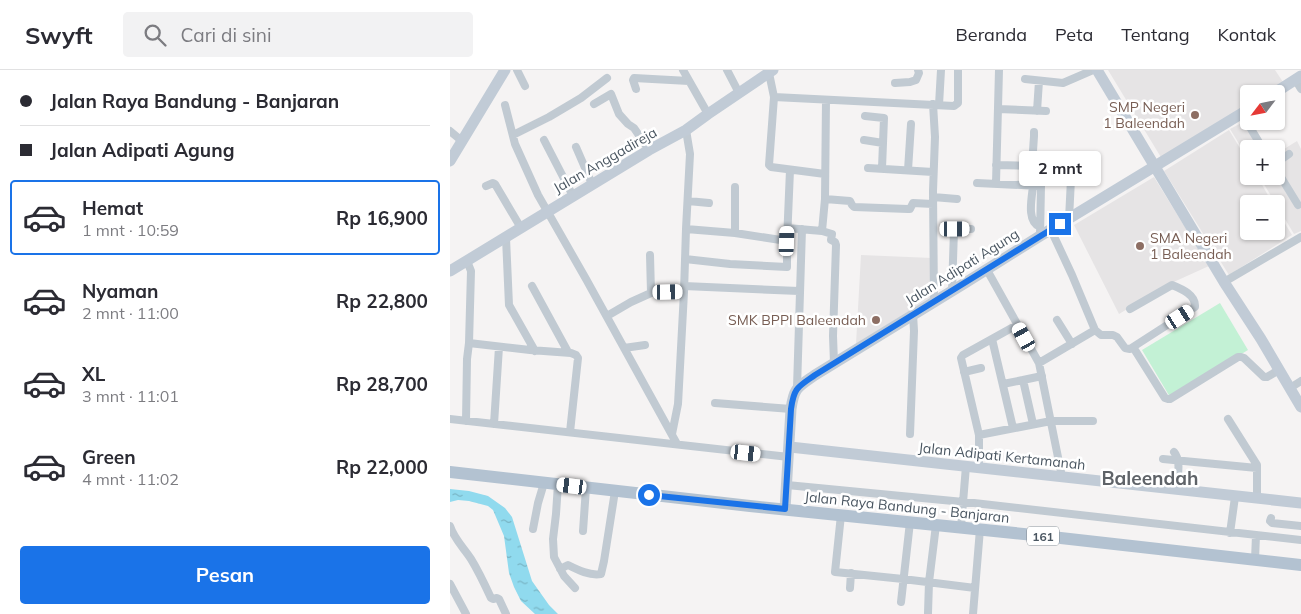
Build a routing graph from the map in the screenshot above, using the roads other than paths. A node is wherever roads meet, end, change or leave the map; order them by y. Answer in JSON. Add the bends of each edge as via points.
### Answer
{"nodes":[{"id":1,"x":505,"y":70,"type":"edge"},
{"id":2,"x":517,"y":70,"type":"edge"},
{"id":3,"x":648,"y":70,"type":"edge"},
{"id":4,"x":683,"y":70,"type":"edge"},
{"id":5,"x":727,"y":70,"type":"edge"},
{"id":6,"x":918,"y":70,"type":"edge"},
{"id":7,"x":941,"y":70,"type":"edge"},
{"id":8,"x":958,"y":70,"type":"edge"},
{"id":9,"x":998,"y":70,"type":"edge"},
{"id":10,"x":1095,"y":70,"type":"edge"},
{"id":11,"x":771,"y":72,"type":"edge"},
{"id":12,"x":607,"y":78,"type":"dead end"},
{"id":13,"x":651,"y":79,"type":"junction"},
{"id":14,"x":1024,"y":79,"type":"dead end"},
{"id":15,"x":689,"y":81,"type":"junction"},
{"id":16,"x":1039,"y":81,"type":"junction"},
{"id":17,"x":1299,"y":81,"type":"edge"},
{"id":18,"x":894,"y":83,"type":"dead end"},
{"id":19,"x":525,"y":86,"type":"dead end"},
{"id":20,"x":1285,"y":88,"type":"edge"},
{"id":21,"x":636,"y":89,"type":"dead end"},
{"id":22,"x":739,"y":93,"type":"junction"},
{"id":23,"x":774,"y":97,"type":"junction"},
{"id":24,"x":826,"y":100,"type":"junction"},
{"id":25,"x":594,"y":104,"type":"dead end"},
{"id":26,"x":505,"y":105,"type":"dead end"},
{"id":27,"x":936,"y":105,"type":"junction"},
{"id":28,"x":998,"y":108,"type":"junction"},
{"id":29,"x":1037,"y":111,"type":"junction"},
{"id":30,"x":1046,"y":111,"type":"dead end"},
{"id":31,"x":708,"y":114,"type":"junction"},
{"id":32,"x":1240,"y":114,"type":"edge"},
{"id":33,"x":865,"y":116,"type":"dead end"},
{"id":34,"x":911,"y":124,"type":"dead end"},
{"id":35,"x":450,"y":131,"type":"edge"},
{"id":36,"x":1034,"y":132,"type":"dead end"},
{"id":37,"x":688,"y":134,"type":"junction"},
{"id":38,"x":513,"y":136,"type":"junction"},
{"id":39,"x":544,"y":140,"type":"dead end"},
{"id":40,"x":864,"y":140,"type":"dead end"},
{"id":41,"x":462,"y":141,"type":"junction"},
{"id":42,"x":883,"y":143,"type":"junction"},
{"id":43,"x":576,"y":147,"type":"dead end"},
{"id":44,"x":649,"y":150,"type":"junction"},
{"id":45,"x":1289,"y":154,"type":"dead end"},
{"id":46,"x":1072,"y":159,"type":"dead end"},
{"id":47,"x":1285,"y":159,"type":"edge"},
{"id":48,"x":450,"y":160,"type":"edge"},
{"id":49,"x":996,"y":165,"type":"junction"},
{"id":50,"x":1032,"y":166,"type":"junction"},
{"id":51,"x":1155,"y":167,"type":"junction"},
{"id":52,"x":868,"y":168,"type":"dead end"},
{"id":53,"x":882,"y":168,"type":"junction"},
{"id":54,"x":790,"y":170,"type":"junction"},
{"id":55,"x":908,"y":170,"type":"junction"},
{"id":56,"x":933,"y":172,"type":"junction"},
{"id":57,"x":825,"y":174,"type":"junction"},
{"id":58,"x":977,"y":183,"type":"dead end"},
{"id":59,"x":996,"y":183,"type":"junction"},
{"id":60,"x":1285,"y":183,"type":"edge"},
{"id":61,"x":592,"y":184,"type":"junction"},
{"id":62,"x":486,"y":186,"type":"dead end"},
{"id":63,"x":1037,"y":186,"type":"junction"},
{"id":64,"x":735,"y":187,"type":"dead end"},
{"id":65,"x":573,"y":196,"type":"junction"},
{"id":66,"x":825,"y":199,"type":"junction"},
{"id":67,"x":957,"y":199,"type":"dead end"},
{"id":68,"x":688,"y":201,"type":"junction"},
{"id":69,"x":933,"y":201,"type":"junction"},
{"id":70,"x":709,"y":203,"type":"dead end"},
{"id":71,"x":1298,"y":205,"type":"dead end"},
{"id":72,"x":548,"y":211,"type":"junction"},
{"id":73,"x":1069,"y":219,"type":"junction"},
{"id":74,"x":521,"y":228,"type":"junction"},
{"id":75,"x":787,"y":228,"type":"junction"},
{"id":76,"x":686,"y":229,"type":"junction"},
{"id":77,"x":802,"y":229,"type":"junction"},
{"id":78,"x":971,"y":230,"type":"dead end"},
{"id":79,"x":822,"y":231,"type":"junction"},
{"id":80,"x":1044,"y":231,"type":"junction"},
{"id":81,"x":735,"y":233,"type":"junction"},
{"id":82,"x":1301,"y":237,"type":"edge"},
{"id":83,"x":506,"y":238,"type":"junction"},
{"id":84,"x":787,"y":241,"type":"junction"},
{"id":85,"x":650,"y":255,"type":"dead end"},
{"id":86,"x":685,"y":260,"type":"junction"},
{"id":87,"x":468,"y":261,"type":"junction"},
{"id":88,"x":987,"y":270,"type":"junction"},
{"id":89,"x":450,"y":271,"type":"edge"},
{"id":90,"x":1224,"y":282,"type":"junction"},
{"id":91,"x":532,"y":286,"type":"dead end"},
{"id":92,"x":684,"y":289,"type":"junction"},
{"id":93,"x":799,"y":291,"type":"junction"},
{"id":94,"x":952,"y":291,"type":"junction"},
{"id":95,"x":651,"y":293,"type":"junction"},
{"id":96,"x":934,"y":302,"type":"junction"},
{"id":97,"x":1130,"y":310,"type":"dead end"},
{"id":98,"x":913,"y":314,"type":"junction"},
{"id":99,"x":607,"y":316,"type":"junction"},
{"id":100,"x":1057,"y":320,"type":"dead end"},
{"id":101,"x":1017,"y":325,"type":"junction"},
{"id":102,"x":1095,"y":330,"type":"junction"},
{"id":103,"x":992,"y":339,"type":"junction"},
{"id":104,"x":469,"y":343,"type":"junction"},
{"id":105,"x":1072,"y":344,"type":"junction"},
{"id":106,"x":645,"y":345,"type":"dead end"},
{"id":107,"x":499,"y":347,"type":"junction"},
{"id":108,"x":1133,"y":347,"type":"junction"},
{"id":109,"x":624,"y":348,"type":"junction"},
{"id":110,"x":535,"y":351,"type":"junction"},
{"id":111,"x":568,"y":352,"type":"junction"},
{"id":112,"x":834,"y":363,"type":"junction"},
{"id":113,"x":1039,"y":363,"type":"junction"},
{"id":114,"x":981,"y":368,"type":"dead end"},
{"id":115,"x":1279,"y":370,"type":"junction"},
{"id":116,"x":964,"y":372,"type":"junction"},
{"id":117,"x":1042,"y":376,"type":"junction"},
{"id":118,"x":1023,"y":380,"type":"junction"},
{"id":119,"x":1301,"y":381,"type":"edge"},
{"id":120,"x":1003,"y":384,"type":"junction"},
{"id":121,"x":797,"y":388,"type":"junction"},
{"id":122,"x":1290,"y":388,"type":"junction"},
{"id":123,"x":716,"y":403,"type":"dead end"},
{"id":124,"x":1301,"y":406,"type":"edge"},
{"id":125,"x":791,"y":409,"type":"junction"},
{"id":126,"x":450,"y":419,"type":"edge"},
{"id":127,"x":1228,"y":419,"type":"dead end"},
{"id":128,"x":466,"y":421,"type":"junction"},
{"id":129,"x":1051,"y":421,"type":"junction"},
{"id":130,"x":1093,"y":421,"type":"dead end"},
{"id":131,"x":494,"y":424,"type":"junction"},
{"id":132,"x":1033,"y":424,"type":"junction"},
{"id":133,"x":1013,"y":428,"type":"junction"},
{"id":134,"x":570,"y":432,"type":"junction"},
{"id":135,"x":672,"y":434,"type":"junction"},
{"id":136,"x":910,"y":434,"type":"dead end"},
{"id":137,"x":980,"y":435,"type":"junction"},
{"id":138,"x":677,"y":444,"type":"junction"},
{"id":139,"x":789,"y":452,"type":"junction"},
{"id":140,"x":1174,"y":452,"type":"dead end"},
{"id":141,"x":1163,"y":459,"type":"dead end"},
{"id":142,"x":1178,"y":460,"type":"junction"},
{"id":143,"x":966,"y":466,"type":"junction"},
{"id":144,"x":979,"y":468,"type":"junction"},
{"id":145,"x":1257,"y":468,"type":"junction"},
{"id":146,"x":450,"y":472,"type":"edge"},
{"id":147,"x":1062,"y":477,"type":"junction"},
{"id":148,"x":544,"y":483,"type":"junction"},
{"id":149,"x":558,"y":484,"type":"junction"},
{"id":150,"x":787,"y":485,"type":"junction"},
{"id":151,"x":586,"y":488,"type":"junction"},
{"id":152,"x":1176,"y":490,"type":"junction"},
{"id":153,"x":615,"y":491,"type":"junction"},
{"id":154,"x":1235,"y":497,"type":"junction"},
{"id":155,"x":1257,"y":498,"type":"junction"},
{"id":156,"x":964,"y":502,"type":"junction"},
{"id":157,"x":1301,"y":503,"type":"edge"},
{"id":158,"x":785,"y":509,"type":"junction"},
{"id":159,"x":840,"y":515,"type":"junction"},
{"id":160,"x":1270,"y":518,"type":"dead end"},
{"id":161,"x":910,"y":522,"type":"junction"},
{"id":162,"x":936,"y":525,"type":"junction"},
{"id":163,"x":450,"y":526,"type":"edge"},
{"id":164,"x":1301,"y":526,"type":"edge"},
{"id":165,"x":961,"y":527,"type":"junction"},
{"id":166,"x":533,"y":529,"type":"dead end"},
{"id":167,"x":980,"y":529,"type":"junction"},
{"id":168,"x":583,"y":531,"type":"dead end"},
{"id":169,"x":1230,"y":531,"type":"junction"},
{"id":170,"x":1256,"y":535,"type":"junction"},
{"id":171,"x":1301,"y":540,"type":"edge"},
{"id":172,"x":1255,"y":560,"type":"junction"},
{"id":173,"x":1301,"y":565,"type":"edge"},
{"id":174,"x":560,"y":569,"type":"junction"},
{"id":175,"x":851,"y":573,"type":"junction"},
{"id":176,"x":904,"y":579,"type":"junction"},
{"id":177,"x":930,"y":582,"type":"junction"},
{"id":178,"x":450,"y":584,"type":"edge"},
{"id":179,"x":575,"y":588,"type":"dead end"},
{"id":180,"x":850,"y":588,"type":"dead end"},
{"id":181,"x":975,"y":588,"type":"junction"},
{"id":182,"x":901,"y":602,"type":"dead end"},
{"id":183,"x":928,"y":613,"type":"edge"},
{"id":184,"x":466,"y":614,"type":"edge"},
{"id":185,"x":506,"y":614,"type":"edge"},
{"id":186,"x":973,"y":614,"type":"edge"}],
"edges":[{"from":1,"to":41,"type":"main road"},
{"from":2,"to":19,"type":"street"},
{"from":3,"to":13,"type":"street"},
{"from":4,"to":15,"type":"street"},
{"from":5,"to":22,"type":"street"},
{"from":6,"to":18,"type":"street","via":[[916,80]]},
{"from":7,"to":27,"type":"street"},
{"from":8,"to":27,"type":"street","via":[[958,103],[954,106]]},
{"from":9,"to":28,"type":"street"},
{"from":10,"to":16,"type":"street","via":[[1063,83]]},
{"from":10,"to":51,"type":"main road"},
{"from":11,"to":22,"type":"main road","name":"Jalan Anggadireja"},
{"from":11,"to":23,"type":"street"},
{"from":12,"to":38,"type":"street","via":[[581,98]]},
{"from":13,"to":15,"type":"street"},
{"from":13,"to":21,"type":"street","via":[[634,78]]},
{"from":14,"to":16,"type":"street"},
{"from":15,"to":31,"type":"street"},
{"from":16,"to":29,"type":"street"},
{"from":17,"to":20,"type":"main road"},
{"from":22,"to":31,"type":"main road","name":"Jalan Anggadireja"},
{"from":23,"to":24,"type":"street"},
{"from":23,"to":54,"type":"street","via":[[768,164]]},
{"from":24,"to":27,"type":"street"},
{"from":24,"to":57,"type":"street"},
{"from":25,"to":44,"type":"street","via":[[611,94],[619,114],[634,128]]},
{"from":26,"to":38,"type":"street"},
{"from":27,"to":56,"type":"street"},
{"from":28,"to":29,"type":"street"},
{"from":28,"to":49,"type":"street"},
{"from":29,"to":30,"type":"street"},
{"from":31,"to":37,"type":"main road","name":"Jalan Anggadireja"},
{"from":32,"to":51,"type":"main road","name":"Jalan Adipati Agung"},
{"from":33,"to":42,"type":"street","via":[[884,118]]},
{"from":34,"to":55,"type":"street"},
{"from":35,"to":41,"type":"street"},
{"from":36,"to":50,"type":"street"},
{"from":37,"to":44,"type":"main road","name":"Jalan Anggadireja"},
{"from":37,"to":68,"type":"street"},
{"from":38,"to":72,"type":"street","via":[[534,187]]},
{"from":39,"to":65,"type":"street"},
{"from":40,"to":42,"type":"street"},
{"from":41,"to":48,"type":"main road"},
{"from":42,"to":53,"type":"street"},
{"from":43,"to":61,"type":"street"},
{"from":44,"to":61,"type":"main road","name":"Jalan Anggadireja"},
{"from":45,"to":47,"type":"street"},
{"from":46,"to":73,"type":"street"},
{"from":49,"to":50,"type":"street"},
{"from":49,"to":59,"type":"street"},
{"from":50,"to":63,"type":"street","via":[[1043,169]]},
{"from":51,"to":73,"type":"main road","name":"Jalan Adipati Agung"},
{"from":51,"to":90,"type":"main road"},
{"from":52,"to":53,"type":"street"},
{"from":53,"to":55,"type":"street"},
{"from":54,"to":57,"type":"street"},
{"from":54,"to":75,"type":"street"},
{"from":55,"to":56,"type":"street"},
{"from":56,"to":69,"type":"street"},
{"from":57,"to":66,"type":"street"},
{"from":58,"to":59,"type":"street"},
{"from":59,"to":63,"type":"street"},
{"from":60,"to":71,"type":"street"},
{"from":61,"to":65,"type":"main road","name":"Jalan Anggadireja"},
{"from":62,"to":74,"type":"street","via":[[495,184]]},
{"from":63,"to":80,"type":"street"},
{"from":64,"to":81,"type":"street"},
{"from":65,"to":72,"type":"main road","name":"Jalan Anggadireja"},
{"from":66,"to":69,"type":"street","via":[[850,201],[854,207],[908,209],[913,203]]},
{"from":66,"to":79,"type":"street"},
{"from":67,"to":69,"type":"street"},
{"from":68,"to":70,"type":"street"},
{"from":68,"to":76,"type":"street"},
{"from":69,"to":96,"type":"street"},
{"from":72,"to":74,"type":"main road","name":"Jalan Anggadireja"},
{"from":72,"to":99,"type":"street"},
{"from":73,"to":80,"type":"main road","name":"Jalan Adipati Agung"},
{"from":74,"to":83,"type":"main road","name":"Jalan Anggadireja"},
{"from":75,"to":77,"type":"street"},
{"from":75,"to":84,"type":"street"},
{"from":76,"to":81,"type":"street"},
{"from":76,"to":86,"type":"street"},
{"from":77,"to":79,"type":"street"},
{"from":77,"to":93,"type":"street"},
{"from":78,"to":94,"type":"street","via":[[954,230]]},
{"from":79,"to":112,"type":"street","via":[[832,234],[831,240],[836,245]]},
{"from":80,"to":88,"type":"main road","name":"Jalan Adipati Agung"},
{"from":80,"to":102,"type":"street","via":[[1072,275]]},
{"from":81,"to":84,"type":"street"},
{"from":82,"to":90,"type":"street"},
{"from":83,"to":87,"type":"main road","name":"Jalan Anggadireja"},
{"from":83,"to":110,"type":"street","via":[[509,305]]},
{"from":84,"to":86,"type":"street","via":[[787,267]]},
{"from":85,"to":95,"type":"street"},
{"from":86,"to":92,"type":"street"},
{"from":87,"to":89,"type":"main road","name":"Jalan Anggadireja"},
{"from":87,"to":104,"type":"street","via":[[471,271]]},
{"from":88,"to":94,"type":"main road","name":"Jalan Adipati Agung"},
{"from":88,"to":101,"type":"street"},
{"from":90,"to":115,"type":"main road"},
{"from":91,"to":111,"type":"street"},
{"from":92,"to":93,"type":"street"},
{"from":92,"to":95,"type":"street"},
{"from":92,"to":135,"type":"street","via":[[678,401]]},
{"from":93,"to":121,"type":"street"},
{"from":94,"to":96,"type":"main road","name":"Jalan Adipati Agung"},
{"from":95,"to":99,"type":"street"},
{"from":96,"to":98,"type":"main road","name":"Jalan Adipati Agung"},
{"from":97,"to":108,"type":"street","via":[[1172,284],[1193,297],[1196,305]]},
{"from":98,"to":112,"type":"main road","name":"Jalan Adipati Agung"},
{"from":98,"to":136,"type":"street"},
{"from":99,"to":109,"type":"street"},
{"from":100,"to":105,"type":"street"},
{"from":101,"to":103,"type":"street"},
{"from":101,"to":113,"type":"street"},
{"from":102,"to":105,"type":"street"},
{"from":102,"to":108,"type":"street","via":[[1101,335],[1118,337],[1125,348]]},
{"from":103,"to":116,"type":"street","via":[[962,356]]},
{"from":103,"to":120,"type":"street"},
{"from":104,"to":107,"type":"street"},
{"from":104,"to":128,"type":"street"},
{"from":105,"to":113,"type":"street"},
{"from":106,"to":109,"type":"street"},
{"from":107,"to":110,"type":"street"},
{"from":107,"to":131,"type":"street"},
{"from":108,"to":115,"type":"street","via":[[1168,399],[1241,356],[1264,376]]},
{"from":109,"to":135,"type":"street"},
{"from":110,"to":111,"type":"street"},
{"from":111,"to":134,"type":"street","via":[[578,358]]},
{"from":112,"to":121,"type":"main road","name":"Jalan Adipati Agung"},
{"from":113,"to":117,"type":"street"},
{"from":114,"to":116,"type":"street"},
{"from":115,"to":122,"type":"main road"},
{"from":116,"to":137,"type":"street"},
{"from":117,"to":118,"type":"street"},
{"from":117,"to":129,"type":"street"},
{"from":118,"to":120,"type":"street"},
{"from":118,"to":132,"type":"street"},
{"from":119,"to":122,"type":"street"},
{"from":120,"to":133,"type":"street"},
{"from":121,"to":125,"type":"main road"},
{"from":122,"to":124,"type":"main road"},
{"from":123,"to":125,"type":"street"},
{"from":125,"to":139,"type":"main road"},
{"from":126,"to":128,"type":"street"},
{"from":127,"to":145,"type":"street"},
{"from":128,"to":131,"type":"street"},
{"from":129,"to":130,"type":"street"},
{"from":129,"to":132,"type":"street"},
{"from":129,"to":147,"type":"street"},
{"from":131,"to":134,"type":"street"},
{"from":132,"to":133,"type":"street"},
{"from":133,"to":137,"type":"street"},
{"from":134,"to":138,"type":"street"},
{"from":135,"to":138,"type":"street"},
{"from":137,"to":144,"type":"street"},
{"from":138,"to":139,"type":"street"},
{"from":139,"to":143,"type":"main road","name":"Jalan Adipati Kertamanah"},
{"from":139,"to":150,"type":"main road"},
{"from":140,"to":142,"type":"street"},
{"from":141,"to":142,"type":"street"},
{"from":142,"to":145,"type":"street"},
{"from":142,"to":152,"type":"street"},
{"from":143,"to":144,"type":"main road","name":"Jalan Adipati Kertamanah"},
{"from":143,"to":156,"type":"street"},
{"from":144,"to":147,"type":"main road","name":"Jalan Adipati Kertamanah"},
{"from":145,"to":155,"type":"street"},
{"from":146,"to":148,"type":"main road","name":"Jalan Raya Bandung - Banjaran","number":"161"},
{"from":147,"to":152,"type":"main road","name":"Jalan Adipati Kertamanah"},
{"from":148,"to":149,"type":"main road","name":"Jalan Raya Bandung - Banjaran","number":"161"},
{"from":148,"to":166,"type":"street"},
{"from":149,"to":151,"type":"main road","name":"Jalan Raya Bandung - Banjaran","number":"161"},
{"from":149,"to":174,"type":"street","via":[[554,554]]},
{"from":150,"to":156,"type":"street"},
{"from":150,"to":158,"type":"main road"},
{"from":151,"to":153,"type":"main road","name":"Jalan Raya Bandung - Banjaran","number":"161"},
{"from":151,"to":168,"type":"street"},
{"from":152,"to":154,"type":"main road","name":"Jalan Adipati Kertamanah"},
{"from":153,"to":158,"type":"main road","name":"Jalan Raya Bandung - Banjaran","number":"161"},
{"from":153,"to":174,"type":"street","via":[[601,574],[568,566]]},
{"from":154,"to":155,"type":"main road","name":"Jalan Adipati Kertamanah"},
{"from":154,"to":169,"type":"street"},
{"from":155,"to":157,"type":"main road","name":"Jalan Adipati Kertamanah"},
{"from":156,"to":165,"type":"street"},
{"from":156,"to":169,"type":"street"},
{"from":158,"to":159,"type":"main road","name":"Jalan Raya Bandung - Banjaran","number":"161"},
{"from":159,"to":161,"type":"main road","name":"Jalan Raya Bandung - Banjaran","number":"161"},
{"from":159,"to":175,"type":"street","via":[[835,571]]},
{"from":160,"to":164,"type":"street","via":[[1272,523]]},
{"from":161,"to":162,"type":"main road","name":"Jalan Raya Bandung - Banjaran","number":"161"},
{"from":161,"to":176,"type":"street"},
{"from":162,"to":165,"type":"main road","name":"Jalan Raya Bandung - Banjaran","number":"161"},
{"from":162,"to":177,"type":"street"},
{"from":163,"to":185,"type":"street","via":[[492,598],[499,599]]},
{"from":165,"to":167,"type":"main road","name":"Jalan Raya Bandung - Banjaran","number":"161"},
{"from":167,"to":172,"type":"main road","name":"Jalan Raya Bandung - Banjaran","number":"161"},
{"from":167,"to":181,"type":"street"},
{"from":169,"to":170,"type":"street"},
{"from":170,"to":171,"type":"street"},
{"from":170,"to":172,"type":"street"},
{"from":172,"to":173,"type":"main road","name":"Jalan Raya Bandung - Banjaran","number":"161"},
{"from":174,"to":179,"type":"street"},
{"from":175,"to":176,"type":"street"},
{"from":175,"to":180,"type":"street"},
{"from":176,"to":177,"type":"street"},
{"from":176,"to":182,"type":"street"},
{"from":177,"to":181,"type":"street"},
{"from":177,"to":183,"type":"street"},
{"from":178,"to":184,"type":"street"},
{"from":181,"to":186,"type":"street"}]}
